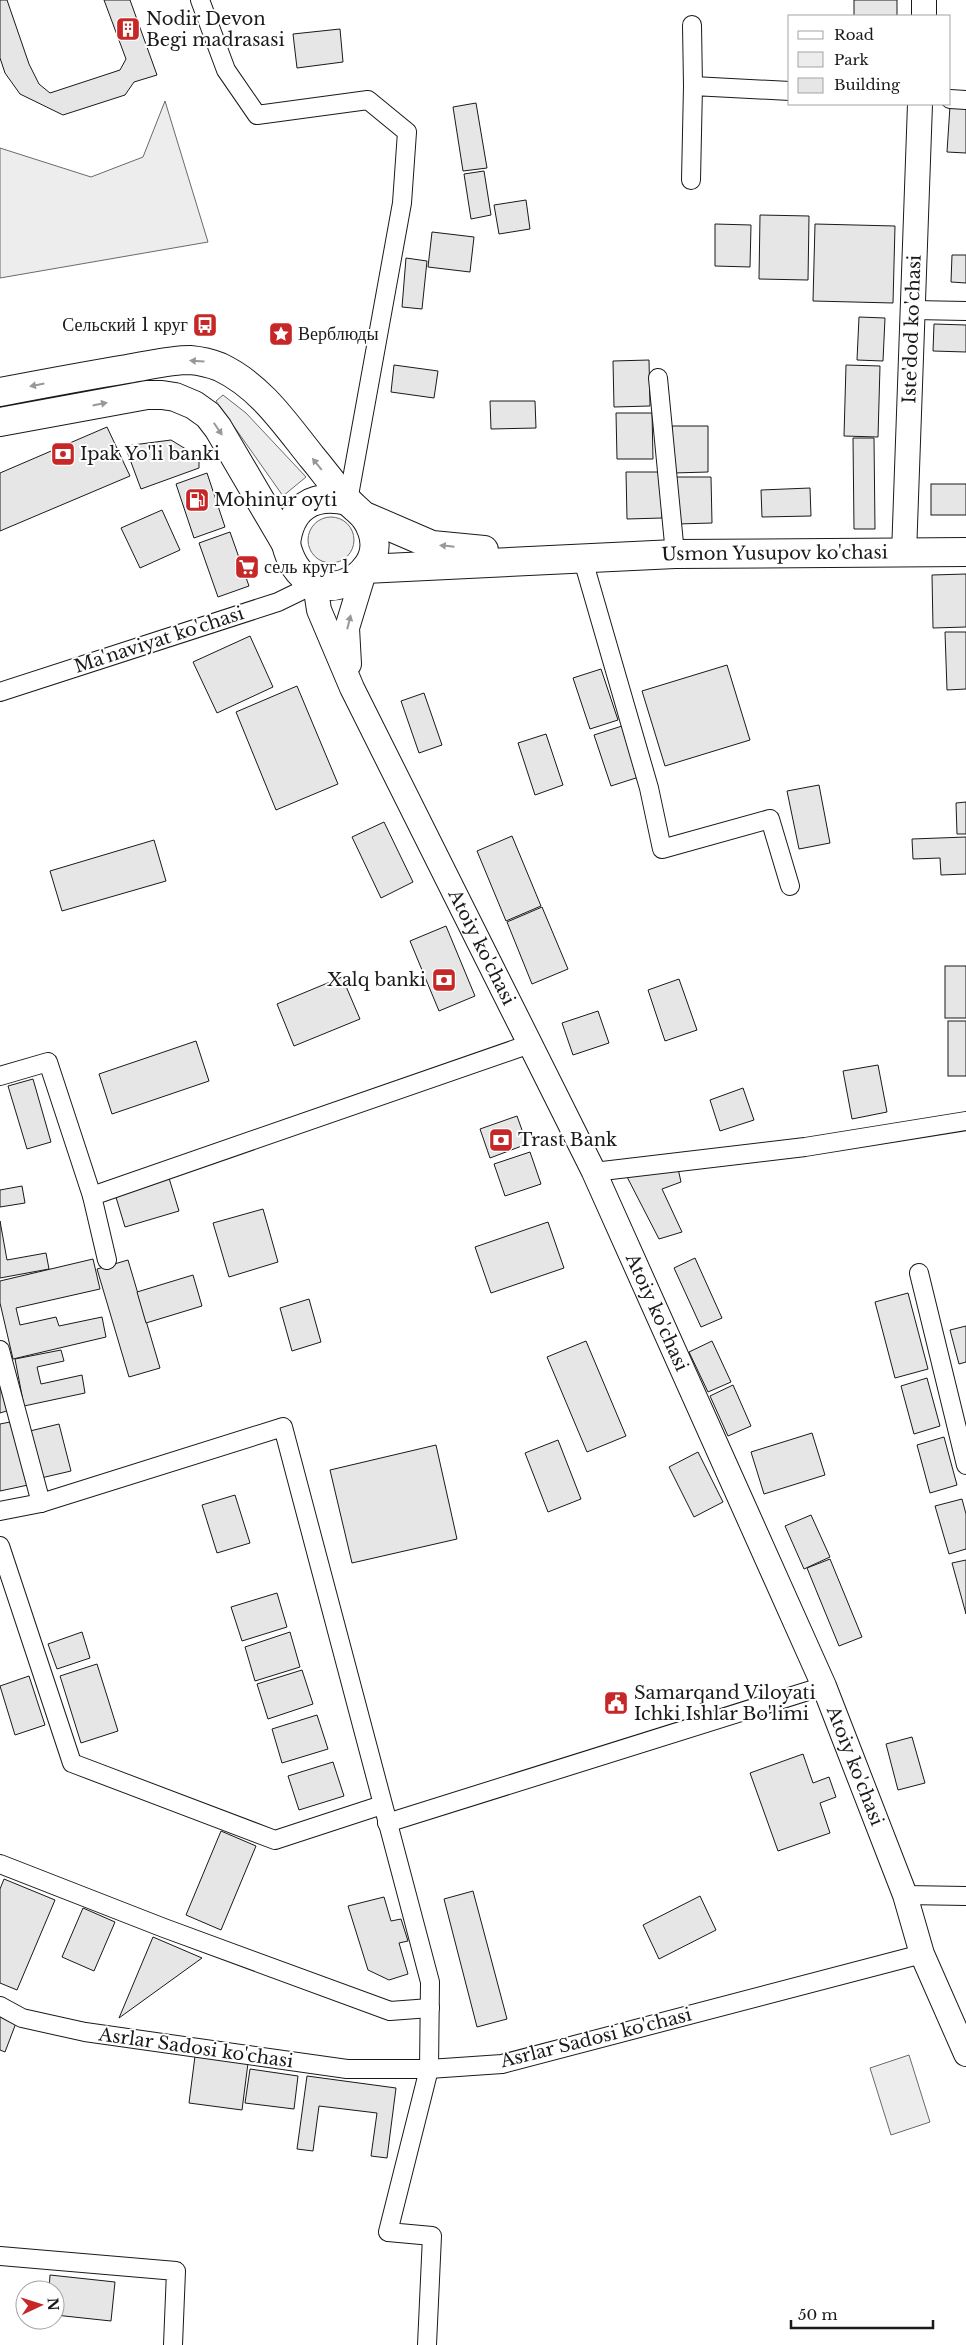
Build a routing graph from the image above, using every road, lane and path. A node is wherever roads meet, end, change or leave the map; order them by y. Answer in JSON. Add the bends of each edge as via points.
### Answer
{"nodes":[{"id":1,"x":200,"y":0,"type":"edge"},
{"id":2,"x":924,"y":0,"type":"edge"},
{"id":3,"x":924,"y":15,"type":"edge"},
{"id":4,"x":692,"y":25,"type":"dead end"},
{"id":5,"x":693,"y":86,"type":"junction"},
{"id":6,"x":788,"y":91,"type":"edge"},
{"id":7,"x":951,"y":99,"type":"edge"},
{"id":8,"x":966,"y":100,"type":"edge"},
{"id":9,"x":920,"y":105,"type":"edge"},
{"id":10,"x":691,"y":180,"type":"dead end"},
{"id":11,"x":914,"y":310,"type":"junction"},
{"id":12,"x":966,"y":311,"type":"edge"},
{"id":13,"x":658,"y":378,"type":"dead end"},
{"id":14,"x":0,"y":392,"type":"edge"},
{"id":15,"x":0,"y":422,"type":"edge"},
{"id":16,"x":357,"y":509,"type":"junction"},
{"id":17,"x":286,"y":544,"type":"junction"},
{"id":18,"x":966,"y":552,"type":"edge"},
{"id":19,"x":675,"y":554,"type":"junction"},
{"id":20,"x":904,"y":554,"type":"junction"},
{"id":21,"x":583,"y":560,"type":"junction"},
{"id":22,"x":365,"y":569,"type":"junction"},
{"id":23,"x":315,"y":584,"type":"junction"},
{"id":24,"x":352,"y":688,"type":"junction"},
{"id":25,"x":0,"y":692,"type":"edge"},
{"id":26,"x":790,"y":886,"type":"dead end"},
{"id":27,"x":530,"y":1044,"type":"junction"},
{"id":28,"x":0,"y":1076,"type":"edge"},
{"id":29,"x":966,"y":1121,"type":"edge"},
{"id":30,"x":594,"y":1172,"type":"junction"},
{"id":31,"x":92,"y":1196,"type":"junction"},
{"id":32,"x":107,"y":1260,"type":"dead end"},
{"id":33,"x":919,"y":1273,"type":"dead end"},
{"id":34,"x":0,"y":1350,"type":"edge"},
{"id":35,"x":966,"y":1465,"type":"edge"},
{"id":36,"x":41,"y":1503,"type":"junction"},
{"id":37,"x":0,"y":1511,"type":"edge"},
{"id":38,"x":0,"y":1546,"type":"edge"},
{"id":39,"x":824,"y":1686,"type":"junction"},
{"id":40,"x":382,"y":1805,"type":"junction"},
{"id":41,"x":387,"y":1823,"type":"junction"},
{"id":42,"x":0,"y":1864,"type":"edge"},
{"id":43,"x":905,"y":1895,"type":"junction"},
{"id":44,"x":966,"y":1896,"type":"edge"},
{"id":45,"x":922,"y":1954,"type":"junction"},
{"id":46,"x":0,"y":2006,"type":"edge"},
{"id":47,"x":430,"y":2008,"type":"junction"},
{"id":48,"x":966,"y":2054,"type":"edge"},
{"id":49,"x":429,"y":2069,"type":"junction"},
{"id":50,"x":0,"y":2256,"type":"edge"},
{"id":51,"x":173,"y":2345,"type":"edge"},
{"id":52,"x":427,"y":2345,"type":"edge"}],
"edges":[{"from":1,"to":16,"type":"street","via":[[226,70],[256,115],[368,100],[407,132],[402,203]]},
{"from":2,"to":3,"type":"street"},
{"from":4,"to":5,"type":"street"},
{"from":5,"to":6,"type":"street"},
{"from":5,"to":10,"type":"street"},
{"from":7,"to":8,"type":"street"},
{"from":9,"to":11,"type":"street","name":"Iste'dod ko'chasi"},
{"from":11,"to":12,"type":"street"},
{"from":11,"to":20,"type":"street","name":"Iste'dod ko'chasi"},
{"from":13,"to":19,"type":"street"},
{"from":16,"to":14,"type":"main road","one_way":true,"via":[[265,399],[232,374],[207,362],[174,361]]},
{"from":15,"to":17,"type":"main road","one_way":true,"via":[[147,395],[175,396],[186,400],[208,415],[218,428]]},
{"from":16,"to":17,"type":"main road","via":[[334,498],[318,499],[305,506],[291,522]]},
{"from":21,"to":16,"type":"main road","name":"Usmon Yusupov ko'chasi","one_way":true,"via":[[432,545]]},
{"from":16,"to":22,"type":"main road","via":[[374,534],[373,552]]},
{"from":17,"to":23,"type":"main road","via":[[290,561],[300,575]]},
{"from":18,"to":20,"type":"main road","name":"Usmon Yusupov ko'chasi"},
{"from":19,"to":20,"type":"main road","name":"Usmon Yusupov ko'chasi"},
{"from":19,"to":21,"type":"main road","name":"Usmon Yusupov ko'chasi"},
{"from":21,"to":22,"type":"main road","name":"Usmon Yusupov ko'chasi"},
{"from":21,"to":26,"type":"street","via":[[649,788],[662,849],[770,819]]},
{"from":22,"to":23,"type":"main road","via":[[343,585]]},
{"from":24,"to":22,"type":"street","name":"Atoiy ko'chasi","one_way":true,"via":[[347,628]]},
{"from":23,"to":24,"type":"street","name":"Atoiy ko'chasi","via":[[319,610]]},
{"from":23,"to":25,"type":"street","name":"Ma'naviyat ko'chasi","via":[[278,602]]},
{"from":24,"to":27,"type":"street","name":"Atoiy ko'chasi"},
{"from":27,"to":30,"type":"street","name":"Atoiy ko'chasi"},
{"from":27,"to":31,"type":"street"},
{"from":28,"to":31,"type":"street","via":[[48,1062]]},
{"from":29,"to":30,"type":"street","via":[[805,1146]]},
{"from":30,"to":39,"type":"street","name":"Atoiy ko'chasi"},
{"from":31,"to":32,"type":"street"},
{"from":33,"to":35,"type":"street"},
{"from":34,"to":36,"type":"street"},
{"from":36,"to":37,"type":"street"},
{"from":36,"to":40,"type":"street","via":[[283,1427]]},
{"from":38,"to":40,"type":"street","via":[[72,1763],[275,1840]]},
{"from":39,"to":41,"type":"street"},
{"from":39,"to":43,"type":"street","name":"Atoiy ko'chasi"},
{"from":40,"to":41,"type":"street"},
{"from":41,"to":47,"type":"street","via":[[430,1982]]},
{"from":42,"to":47,"type":"street","via":[[390,2011]]},
{"from":43,"to":44,"type":"street"},
{"from":43,"to":45,"type":"street","name":"Atoiy ko'chasi"},
{"from":45,"to":48,"type":"street","name":"Atoiy ko'chasi"},
{"from":45,"to":49,"type":"street","name":"Asrlar Sadosi ko'chasi","via":[[502,2064]]},
{"from":46,"to":49,"type":"street","name":"Asrlar Sadosi ko'chasi","via":[[22,2018],[175,2046],[347,2069]]},
{"from":47,"to":49,"type":"street"},
{"from":49,"to":52,"type":"street","via":[[388,2232],[432,2236]]},
{"from":50,"to":51,"type":"street","via":[[176,2271]]}]}
